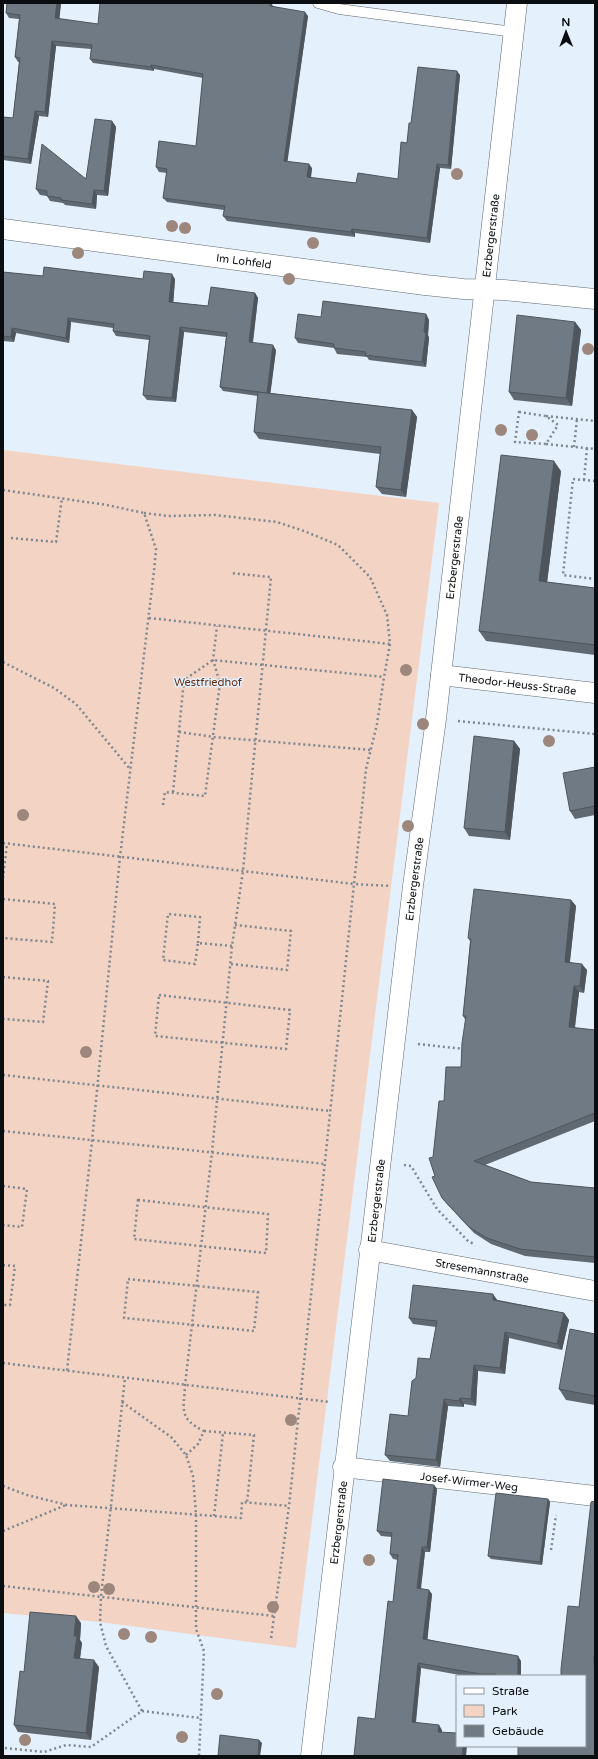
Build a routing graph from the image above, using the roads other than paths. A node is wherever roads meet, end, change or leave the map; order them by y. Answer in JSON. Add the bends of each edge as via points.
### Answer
{"nodes":[{"id":1,"x":318,"y":3,"type":"edge"},
{"id":2,"x":517,"y":3,"type":"edge"},
{"id":3,"x":514,"y":32,"type":"junction"},
{"id":4,"x":3,"y":229,"type":"edge"},
{"id":5,"x":485,"y":289,"type":"junction"},
{"id":6,"x":595,"y":299,"type":"edge"},
{"id":7,"x":440,"y":675,"type":"junction"},
{"id":8,"x":595,"y":693,"type":"edge"},
{"id":9,"x":369,"y":1250,"type":"junction"},
{"id":10,"x":595,"y":1291,"type":"edge"},
{"id":11,"x":343,"y":1467,"type":"junction"},
{"id":12,"x":595,"y":1496,"type":"edge"},
{"id":13,"x":310,"y":1756,"type":"edge"}],
"edges":[{"from":1,"to":3,"type":"lane","via":[[339,9]]},
{"from":2,"to":3,"type":"street","name":"Erzbergerstraße"},
{"from":3,"to":5,"type":"street","name":"Erzbergerstraße"},
{"from":4,"to":5,"type":"street","name":"Im Lohfeld","via":[[425,285]]},
{"from":5,"to":6,"type":"street","name":"Im Lohfeld"},
{"from":5,"to":7,"type":"street","name":"Erzbergerstraße"},
{"from":7,"to":8,"type":"street","name":"Theodor-Heuss-Straße"},
{"from":7,"to":9,"type":"street","name":"Erzbergerstraße"},
{"from":9,"to":10,"type":"street","name":"Stresemannstraße"},
{"from":9,"to":11,"type":"street","name":"Erzbergerstraße"},
{"from":11,"to":12,"type":"street","name":"Josef-Wirmer-Weg"},
{"from":11,"to":13,"type":"street","name":"Erzbergerstraße"}]}
